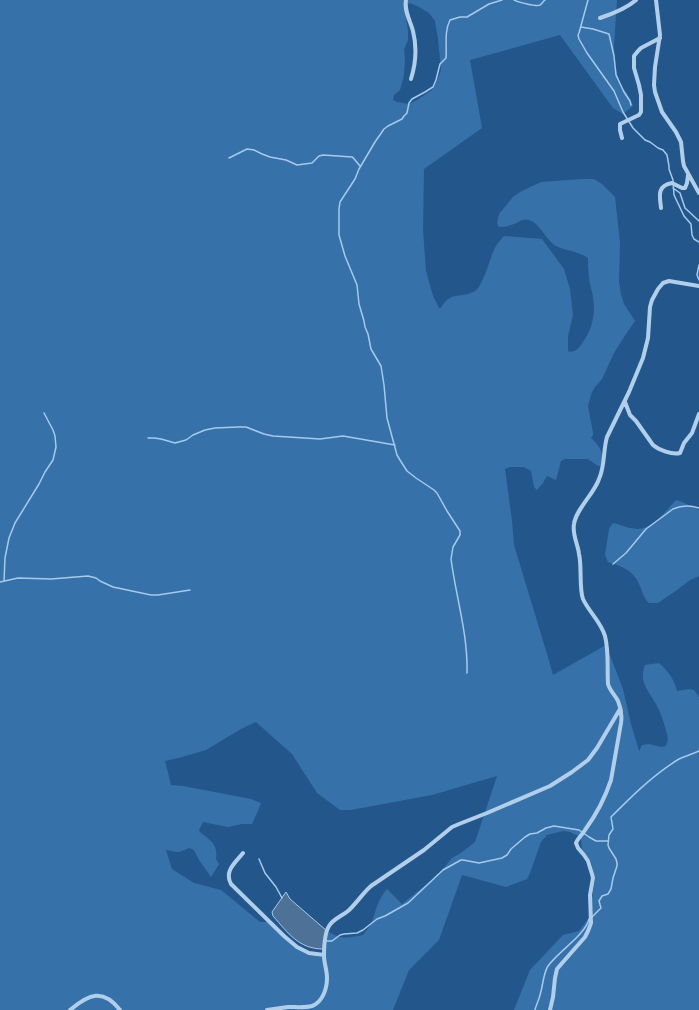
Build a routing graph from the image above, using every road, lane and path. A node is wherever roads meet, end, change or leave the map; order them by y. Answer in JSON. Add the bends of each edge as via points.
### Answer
{"nodes":[{"id":1,"x":406,"y":0,"type":"edge"},
{"id":2,"x":636,"y":0,"type":"edge"},
{"id":3,"x":656,"y":0,"type":"edge"},
{"id":4,"x":600,"y":18,"type":"dead end"},
{"id":5,"x":660,"y":38,"type":"junction"},
{"id":6,"x":411,"y":79,"type":"dead end"},
{"id":7,"x":622,"y":138,"type":"dead end"},
{"id":8,"x":688,"y":175,"type":"junction"},
{"id":9,"x":699,"y":194,"type":"edge"},
{"id":10,"x":661,"y":208,"type":"dead end"},
{"id":11,"x":699,"y":286,"type":"edge"},
{"id":12,"x":625,"y":402,"type":"junction"},
{"id":13,"x":699,"y":414,"type":"edge"},
{"id":14,"x":620,"y":708,"type":"junction"},
{"id":15,"x":242,"y":853,"type":"dead end"},
{"id":16,"x":324,"y":955,"type":"junction"},
{"id":17,"x":70,"y":1010,"type":"edge"},
{"id":18,"x":120,"y":1010,"type":"edge"},
{"id":19,"x":267,"y":1010,"type":"edge"},
{"id":20,"x":550,"y":1010,"type":"edge"}],
"edges":[{"from":1,"to":6,"type":"street","via":[[406,11],[415,43],[415,63]]},
{"from":2,"to":4,"type":"street"},
{"from":3,"to":5,"type":"street"},
{"from":5,"to":7,"type":"street","via":[[641,48],[634,56],[641,95],[641,112],[620,124]]},
{"from":5,"to":8,"type":"street","via":[[655,67],[655,92],[662,112],[681,142]]},
{"from":8,"to":9,"type":"street"},
{"from":8,"to":10,"type":"street","via":[[685,188],[672,183],[661,189]]},
{"from":11,"to":12,"type":"street","via":[[669,281],[658,289],[650,307],[646,348]]},
{"from":12,"to":13,"type":"street","via":[[630,415],[653,445],[676,454],[680,453],[692,433]]},
{"from":12,"to":14,"type":"street","via":[[607,438],[600,479],[577,515],[573,528],[580,557],[582,597],[603,629],[609,689]]},
{"from":14,"to":16,"type":"street","via":[[592,755],[576,770],[539,791],[452,827],[424,850],[371,886],[349,910],[328,927]]},
{"from":14,"to":20,"type":"street","via":[[621,723],[611,780],[606,794],[577,841],[577,845],[588,860],[593,878],[590,898],[591,925],[558,969]]},
{"from":15,"to":16,"type":"street","via":[[229,871],[231,884],[296,947],[309,953]]},
{"from":16,"to":19,"type":"street","via":[[327,977],[320,1001],[310,1007]]},
{"from":17,"to":18,"type":"street","via":[[86,999],[97,996],[106,997]]}]}
